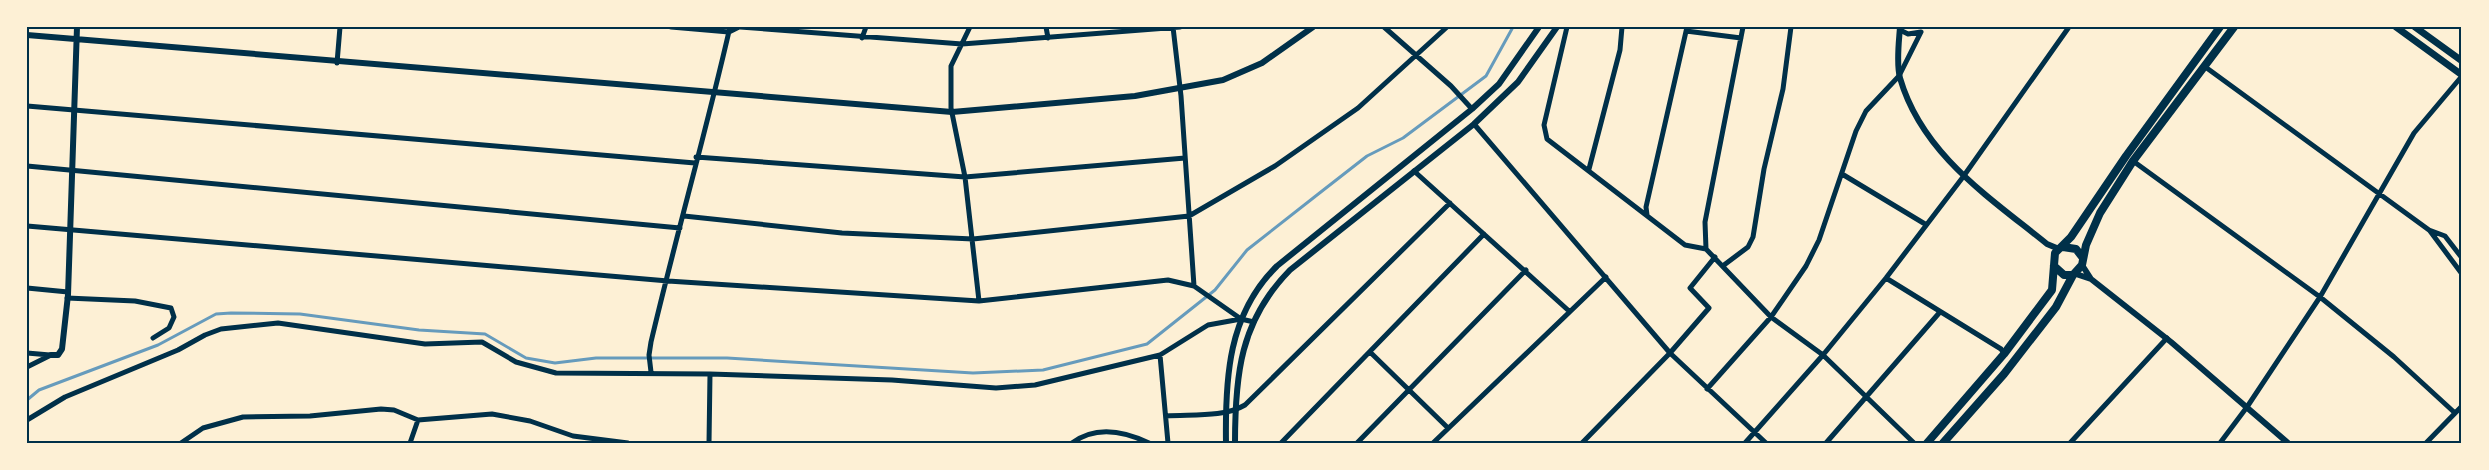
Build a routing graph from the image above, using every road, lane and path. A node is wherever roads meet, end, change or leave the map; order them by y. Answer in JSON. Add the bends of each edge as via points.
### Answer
{"nodes":[{"id":1,"x":77,"y":27,"type":"edge"},
{"id":2,"x":340,"y":27,"type":"edge"},
{"id":3,"x":671,"y":27,"type":"edge"},
{"id":4,"x":739,"y":27,"type":"edge"},
{"id":5,"x":866,"y":27,"type":"edge"},
{"id":6,"x":970,"y":27,"type":"edge"},
{"id":7,"x":1046,"y":27,"type":"edge"},
{"id":8,"x":1173,"y":27,"type":"edge"},
{"id":9,"x":1180,"y":27,"type":"edge"},
{"id":10,"x":1313,"y":27,"type":"edge"},
{"id":11,"x":1384,"y":27,"type":"edge"},
{"id":12,"x":1447,"y":27,"type":"edge"},
{"id":13,"x":1539,"y":27,"type":"edge"},
{"id":14,"x":1557,"y":27,"type":"edge"},
{"id":15,"x":1567,"y":27,"type":"edge"},
{"id":16,"x":1622,"y":27,"type":"edge"},
{"id":17,"x":1743,"y":27,"type":"edge"},
{"id":18,"x":1791,"y":27,"type":"edge"},
{"id":19,"x":2069,"y":27,"type":"edge"},
{"id":20,"x":2220,"y":27,"type":"edge"},
{"id":21,"x":2234,"y":27,"type":"edge"},
{"id":22,"x":2396,"y":27,"type":"edge"},
{"id":23,"x":2415,"y":27,"type":"edge"},
{"id":24,"x":1900,"y":28,"type":"edge"},
{"id":25,"x":730,"y":29,"type":"edge"},
{"id":26,"x":1686,"y":29,"type":"edge"},
{"id":27,"x":803,"y":30,"type":"edge"},
{"id":28,"x":1110,"y":30,"type":"edge"},
{"id":29,"x":1923,"y":30,"type":"edge"},
{"id":30,"x":27,"y":35,"type":"edge"},
{"id":31,"x":862,"y":38,"type":"junction"},
{"id":32,"x":1048,"y":38,"type":"junction"},
{"id":33,"x":1741,"y":38,"type":"junction"},
{"id":34,"x":77,"y":40,"type":"junction"},
{"id":35,"x":962,"y":44,"type":"junction"},
{"id":36,"x":1416,"y":56,"type":"junction"},
{"id":37,"x":2462,"y":61,"type":"edge"},
{"id":38,"x":337,"y":63,"type":"junction"},
{"id":39,"x":2204,"y":66,"type":"junction"},
{"id":40,"x":1899,"y":76,"type":"junction"},
{"id":41,"x":2462,"y":76,"type":"edge"},
{"id":42,"x":1180,"y":90,"type":"junction"},
{"id":43,"x":717,"y":93,"type":"junction"},
{"id":44,"x":27,"y":106,"type":"edge"},
{"id":45,"x":1470,"y":107,"type":"junction"},
{"id":46,"x":74,"y":110,"type":"junction"},
{"id":47,"x":952,"y":112,"type":"junction"},
{"id":48,"x":1474,"y":124,"type":"junction"},
{"id":49,"x":1185,"y":158,"type":"junction"},
{"id":50,"x":695,"y":160,"type":"junction"},
{"id":51,"x":2133,"y":161,"type":"junction"},
{"id":52,"x":27,"y":166,"type":"edge"},
{"id":53,"x":1589,"y":169,"type":"junction"},
{"id":54,"x":72,"y":171,"type":"junction"},
{"id":55,"x":1414,"y":171,"type":"junction"},
{"id":56,"x":1842,"y":174,"type":"junction"},
{"id":57,"x":965,"y":177,"type":"junction"},
{"id":58,"x":1963,"y":177,"type":"junction"},
{"id":59,"x":2381,"y":195,"type":"junction"},
{"id":60,"x":1450,"y":203,"type":"junction"},
{"id":61,"x":684,"y":216,"type":"junction"},
{"id":62,"x":1189,"y":216,"type":"junction"},
{"id":63,"x":1647,"y":216,"type":"junction"},
{"id":64,"x":1925,"y":224,"type":"junction"},
{"id":65,"x":27,"y":226,"type":"edge"},
{"id":66,"x":680,"y":228,"type":"junction"},
{"id":67,"x":70,"y":229,"type":"junction"},
{"id":68,"x":2429,"y":230,"type":"junction"},
{"id":69,"x":1484,"y":234,"type":"junction"},
{"id":70,"x":974,"y":239,"type":"junction"},
{"id":71,"x":2047,"y":244,"type":"junction"},
{"id":72,"x":2061,"y":248,"type":"junction"},
{"id":73,"x":1707,"y":249,"type":"junction"},
{"id":74,"x":1716,"y":257,"type":"junction"},
{"id":75,"x":2462,"y":258,"type":"edge"},
{"id":76,"x":2053,"y":260,"type":"junction"},
{"id":77,"x":2083,"y":263,"type":"junction"},
{"id":78,"x":1724,"y":265,"type":"junction"},
{"id":79,"x":1526,"y":270,"type":"junction"},
{"id":80,"x":2462,"y":274,"type":"edge"},
{"id":81,"x":2074,"y":275,"type":"junction"},
{"id":82,"x":1606,"y":277,"type":"junction"},
{"id":83,"x":1886,"y":278,"type":"junction"},
{"id":84,"x":2091,"y":279,"type":"junction"},
{"id":85,"x":668,"y":281,"type":"junction"},
{"id":86,"x":1194,"y":286,"type":"junction"},
{"id":87,"x":27,"y":288,"type":"edge"},
{"id":88,"x":68,"y":295,"type":"junction"},
{"id":89,"x":2320,"y":297,"type":"junction"},
{"id":90,"x":979,"y":301,"type":"junction"},
{"id":91,"x":1569,"y":310,"type":"junction"},
{"id":92,"x":1940,"y":312,"type":"junction"},
{"id":93,"x":1771,"y":317,"type":"junction"},
{"id":94,"x":1241,"y":319,"type":"junction"},
{"id":95,"x":1254,"y":322,"type":"junction"},
{"id":96,"x":153,"y":338,"type":"dead end"},
{"id":97,"x":2167,"y":338,"type":"junction"},
{"id":98,"x":1370,"y":352,"type":"junction"},
{"id":99,"x":27,"y":353,"type":"edge"},
{"id":100,"x":1670,"y":353,"type":"junction"},
{"id":101,"x":2004,"y":354,"type":"junction"},
{"id":102,"x":51,"y":355,"type":"junction"},
{"id":103,"x":1160,"y":355,"type":"junction"},
{"id":104,"x":1823,"y":356,"type":"junction"},
{"id":105,"x":27,"y":367,"type":"edge"},
{"id":106,"x":651,"y":369,"type":"junction"},
{"id":107,"x":710,"y":374,"type":"junction"},
{"id":108,"x":1707,"y":389,"type":"junction"},
{"id":109,"x":1408,"y":392,"type":"junction"},
{"id":110,"x":1866,"y":397,"type":"junction"},
{"id":111,"x":2462,"y":406,"type":"edge"},
{"id":112,"x":2247,"y":407,"type":"junction"},
{"id":113,"x":1235,"y":411,"type":"junction"},
{"id":114,"x":1225,"y":413,"type":"junction"},
{"id":115,"x":2455,"y":413,"type":"junction"},
{"id":116,"x":1166,"y":416,"type":"junction"},
{"id":117,"x":27,"y":420,"type":"edge"},
{"id":118,"x":418,"y":420,"type":"junction"},
{"id":119,"x":1448,"y":428,"type":"junction"},
{"id":120,"x":1756,"y":432,"type":"junction"},
{"id":121,"x":181,"y":443,"type":"edge"},
{"id":122,"x":410,"y":443,"type":"edge"},
{"id":123,"x":628,"y":443,"type":"edge"},
{"id":124,"x":710,"y":443,"type":"edge"},
{"id":125,"x":1072,"y":443,"type":"edge"},
{"id":126,"x":1149,"y":443,"type":"edge"},
{"id":127,"x":1168,"y":443,"type":"edge"},
{"id":128,"x":1226,"y":443,"type":"edge"},
{"id":129,"x":1235,"y":443,"type":"edge"},
{"id":130,"x":1281,"y":443,"type":"edge"},
{"id":131,"x":1357,"y":443,"type":"edge"},
{"id":132,"x":1433,"y":443,"type":"edge"},
{"id":133,"x":1582,"y":443,"type":"edge"},
{"id":134,"x":1745,"y":443,"type":"edge"},
{"id":135,"x":1766,"y":443,"type":"edge"},
{"id":136,"x":1826,"y":443,"type":"edge"},
{"id":137,"x":1914,"y":443,"type":"edge"},
{"id":138,"x":1927,"y":443,"type":"edge"},
{"id":139,"x":1942,"y":443,"type":"edge"},
{"id":140,"x":2070,"y":443,"type":"edge"},
{"id":141,"x":2220,"y":443,"type":"edge"},
{"id":142,"x":2288,"y":443,"type":"edge"},
{"id":143,"x":2426,"y":443,"type":"edge"}],
"edges":[{"from":1,"to":34,"type":"street"},
{"from":2,"to":38,"type":"street"},
{"from":3,"to":25,"type":"street"},
{"from":4,"to":25,"type":"street"},
{"from":4,"to":27,"type":"street"},
{"from":5,"to":31,"type":"street"},
{"from":6,"to":35,"type":"street"},
{"from":7,"to":32,"type":"street"},
{"from":8,"to":9,"type":"street"},
{"from":8,"to":28,"type":"street"},
{"from":8,"to":42,"type":"street"},
{"from":10,"to":42,"type":"street","via":[[1262,63],[1223,80]]},
{"from":11,"to":36,"type":"street"},
{"from":12,"to":36,"type":"street"},
{"from":13,"to":45,"type":"street","via":[[1499,84]]},
{"from":14,"to":48,"type":"street","via":[[1518,82]]},
{"from":15,"to":53,"type":"street","via":[[1544,134]]},
{"from":16,"to":53,"type":"street","via":[[1620,50]]},
{"from":17,"to":33,"type":"street"},
{"from":18,"to":78,"type":"street","via":[[1783,89],[1753,237],[1748,247]]},
{"from":19,"to":58,"type":"street"},
{"from":20,"to":72,"type":"main road"},
{"from":21,"to":39,"type":"main road"},
{"from":22,"to":41,"type":"main road"},
{"from":23,"to":37,"type":"main road"},
{"from":24,"to":29,"type":"street","via":[[1908,34]]},
{"from":24,"to":40,"type":"street"},
{"from":25,"to":43,"type":"street"},
{"from":26,"to":33,"type":"street"},
{"from":26,"to":63,"type":"street"},
{"from":27,"to":31,"type":"street"},
{"from":28,"to":32,"type":"street"},
{"from":29,"to":40,"type":"street"},
{"from":30,"to":34,"type":"street"},
{"from":31,"to":35,"type":"street"},
{"from":32,"to":35,"type":"street"},
{"from":33,"to":73,"type":"street","via":[[1705,222]]},
{"from":34,"to":38,"type":"street"},
{"from":34,"to":46,"type":"street"},
{"from":35,"to":47,"type":"street","via":[[951,66]]},
{"from":36,"to":45,"type":"street"},
{"from":36,"to":62,"type":"street","via":[[1358,108],[1275,166]]},
{"from":38,"to":43,"type":"street"},
{"from":39,"to":51,"type":"main road"},
{"from":39,"to":59,"type":"street"},
{"from":40,"to":56,"type":"street","via":[[1866,111]]},
{"from":40,"to":58,"type":"street","via":[[1929,139]]},
{"from":41,"to":59,"type":"street","via":[[2414,133]]},
{"from":42,"to":47,"type":"street"},
{"from":42,"to":49,"type":"street"},
{"from":43,"to":47,"type":"street"},
{"from":43,"to":50,"type":"street"},
{"from":44,"to":46,"type":"street"},
{"from":45,"to":94,"type":"street","via":[[1277,266],[1252,294]]},
{"from":46,"to":50,"type":"street"},
{"from":46,"to":54,"type":"street"},
{"from":47,"to":57,"type":"street"},
{"from":48,"to":55,"type":"street"},
{"from":48,"to":82,"type":"street"},
{"from":49,"to":57,"type":"street"},
{"from":49,"to":62,"type":"street"},
{"from":50,"to":57,"type":"street"},
{"from":50,"to":61,"type":"street"},
{"from":51,"to":77,"type":"main road","via":[[2095,222]]},
{"from":51,"to":89,"type":"street"},
{"from":52,"to":54,"type":"street"},
{"from":53,"to":63,"type":"street"},
{"from":54,"to":66,"type":"street"},
{"from":54,"to":67,"type":"street"},
{"from":55,"to":60,"type":"street"},
{"from":55,"to":95,"type":"street","via":[[1290,270],[1272,289]]},
{"from":56,"to":64,"type":"street"},
{"from":56,"to":93,"type":"street","via":[[1819,240]]},
{"from":57,"to":70,"type":"street"},
{"from":58,"to":64,"type":"street"},
{"from":58,"to":71,"type":"street"},
{"from":59,"to":68,"type":"street"},
{"from":59,"to":89,"type":"street"},
{"from":60,"to":69,"type":"street"},
{"from":60,"to":113,"type":"street"},
{"from":61,"to":66,"type":"street"},
{"from":61,"to":70,"type":"street","via":[[842,232]]},
{"from":62,"to":70,"type":"street"},
{"from":62,"to":86,"type":"street"},
{"from":63,"to":73,"type":"street","via":[[1685,245]]},
{"from":64,"to":83,"type":"street"},
{"from":65,"to":67,"type":"street"},
{"from":66,"to":85,"type":"street"},
{"from":67,"to":85,"type":"street"},
{"from":67,"to":88,"type":"street"},
{"from":68,"to":75,"type":"street","via":[[2445,237]]},
{"from":68,"to":80,"type":"street"},
{"from":69,"to":79,"type":"street"},
{"from":69,"to":98,"type":"street"},
{"from":70,"to":90,"type":"street"},
{"from":71,"to":72,"type":"street"},
{"from":71,"to":76,"type":"street"},
{"from":72,"to":76,"type":"main road"},
{"from":72,"to":77,"type":"main road","via":[[2076,249]]},
{"from":73,"to":74,"type":"street"},
{"from":74,"to":78,"type":"street"},
{"from":74,"to":100,"type":"street","via":[[1690,288],[1709,308]]},
{"from":76,"to":81,"type":"main road","via":[[2060,273]]},
{"from":76,"to":101,"type":"main road","via":[[2052,290]]},
{"from":77,"to":81,"type":"main road"},
{"from":77,"to":84,"type":"street"},
{"from":78,"to":93,"type":"street"},
{"from":79,"to":91,"type":"street"},
{"from":79,"to":109,"type":"street"},
{"from":81,"to":84,"type":"street"},
{"from":81,"to":139,"type":"main road","via":[[2056,307],[2017,357]]},
{"from":82,"to":91,"type":"street"},
{"from":82,"to":100,"type":"street"},
{"from":83,"to":92,"type":"street"},
{"from":83,"to":104,"type":"street"},
{"from":84,"to":97,"type":"street"},
{"from":85,"to":90,"type":"street"},
{"from":85,"to":106,"type":"street","via":[[649,354]]},
{"from":86,"to":90,"type":"street","via":[[1168,280]]},
{"from":86,"to":94,"type":"street"},
{"from":87,"to":88,"type":"street"},
{"from":88,"to":96,"type":"street","via":[[171,308],[174,317],[169,328]]},
{"from":88,"to":102,"type":"street","via":[[62,350]]},
{"from":89,"to":112,"type":"street"},
{"from":89,"to":115,"type":"street"},
{"from":91,"to":119,"type":"street"},
{"from":92,"to":101,"type":"street"},
{"from":92,"to":110,"type":"street"},
{"from":93,"to":104,"type":"street"},
{"from":93,"to":108,"type":"street"},
{"from":94,"to":95,"type":"street"},
{"from":94,"to":103,"type":"street","via":[[1208,325]]},
{"from":94,"to":114,"type":"street","via":[[1227,380]]},
{"from":95,"to":113,"type":"street","via":[[1237,375]]},
{"from":97,"to":112,"type":"street"},
{"from":97,"to":140,"type":"street"},
{"from":98,"to":109,"type":"street"},
{"from":98,"to":130,"type":"street"},
{"from":99,"to":102,"type":"street"},
{"from":100,"to":108,"type":"street"},
{"from":100,"to":133,"type":"street"},
{"from":101,"to":138,"type":"main road"},
{"from":102,"to":105,"type":"street"},
{"from":103,"to":107,"type":"street","via":[[1035,385],[996,388]]},
{"from":103,"to":116,"type":"street"},
{"from":104,"to":110,"type":"street"},
{"from":104,"to":120,"type":"street"},
{"from":106,"to":107,"type":"street"},
{"from":106,"to":117,"type":"street","via":[[556,373],[516,362],[482,342],[425,344],[279,323],[221,329],[205,335],[65,397]]},
{"from":107,"to":124,"type":"street"},
{"from":108,"to":120,"type":"street"},
{"from":109,"to":119,"type":"street"},
{"from":109,"to":131,"type":"street"},
{"from":110,"to":136,"type":"street"},
{"from":110,"to":137,"type":"street"},
{"from":111,"to":115,"type":"street"},
{"from":112,"to":141,"type":"street"},
{"from":112,"to":142,"type":"street"},
{"from":113,"to":114,"type":"street"},
{"from":113,"to":129,"type":"street"},
{"from":114,"to":116,"type":"street"},
{"from":114,"to":128,"type":"street"},
{"from":115,"to":143,"type":"street"},
{"from":116,"to":127,"type":"street"},
{"from":118,"to":121,"type":"street","via":[[381,409],[243,417],[203,428]]},
{"from":118,"to":122,"type":"street"},
{"from":118,"to":123,"type":"street","via":[[492,414],[530,421],[573,436]]},
{"from":119,"to":132,"type":"street"},
{"from":120,"to":134,"type":"street"},
{"from":120,"to":135,"type":"street"},
{"from":125,"to":126,"type":"street","via":[[1099,431],[1128,432]]}]}
